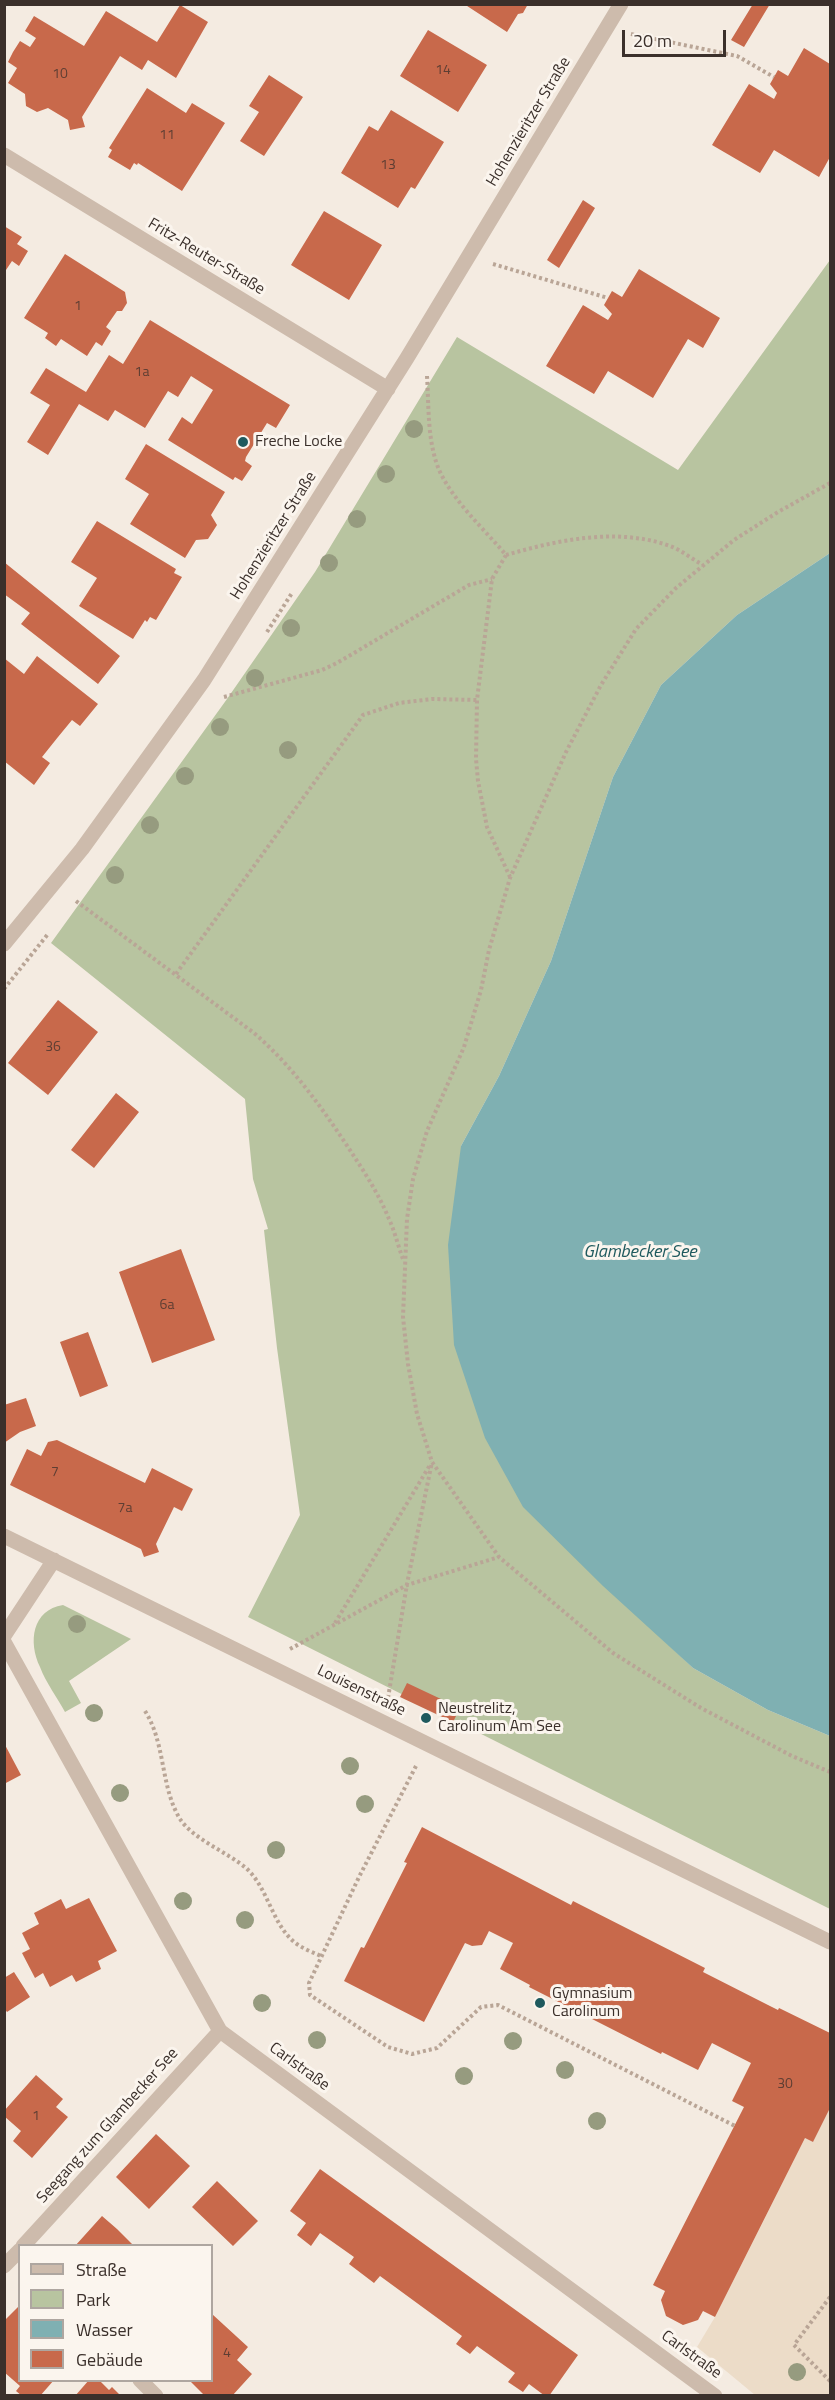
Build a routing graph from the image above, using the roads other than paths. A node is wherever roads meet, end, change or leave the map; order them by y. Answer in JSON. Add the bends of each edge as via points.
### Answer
{"nodes":[{"id":1,"x":621,"y":4,"type":"edge"},
{"id":2,"x":4,"y":155,"type":"edge"},
{"id":3,"x":388,"y":389,"type":"junction"},
{"id":4,"x":4,"y":944,"type":"edge"},
{"id":5,"x":4,"y":1536,"type":"edge"},
{"id":6,"x":54,"y":1560,"type":"junction"},
{"id":7,"x":4,"y":1636,"type":"edge"},
{"id":8,"x":4,"y":1642,"type":"edge"},
{"id":9,"x":831,"y":1942,"type":"edge"},
{"id":10,"x":220,"y":2031,"type":"junction"},
{"id":11,"x":25,"y":2244,"type":"edge"},
{"id":12,"x":142,"y":2382,"type":"edge"},
{"id":13,"x":156,"y":2396,"type":"edge"},
{"id":14,"x":715,"y":2396,"type":"edge"}],
"edges":[{"from":1,"to":3,"type":"street","name":"Hohenzieritzer Straße"},
{"from":2,"to":3,"type":"street","name":"Fritz-Reuter-Straße"},
{"from":3,"to":4,"type":"street","name":"Hohenzieritzer Straße","via":[[204,680],[82,849]]},
{"from":5,"to":6,"type":"street","name":"Louisenstraße"},
{"from":6,"to":7,"type":"street"},
{"from":6,"to":9,"type":"street","name":"Louisenstraße"},
{"from":8,"to":10,"type":"street","name":"Carlstraße"},
{"from":10,"to":11,"type":"street","name":"Seegang zum Glambecker See"},
{"from":10,"to":14,"type":"street","name":"Carlstraße"},
{"from":12,"to":13,"type":"street"}]}
